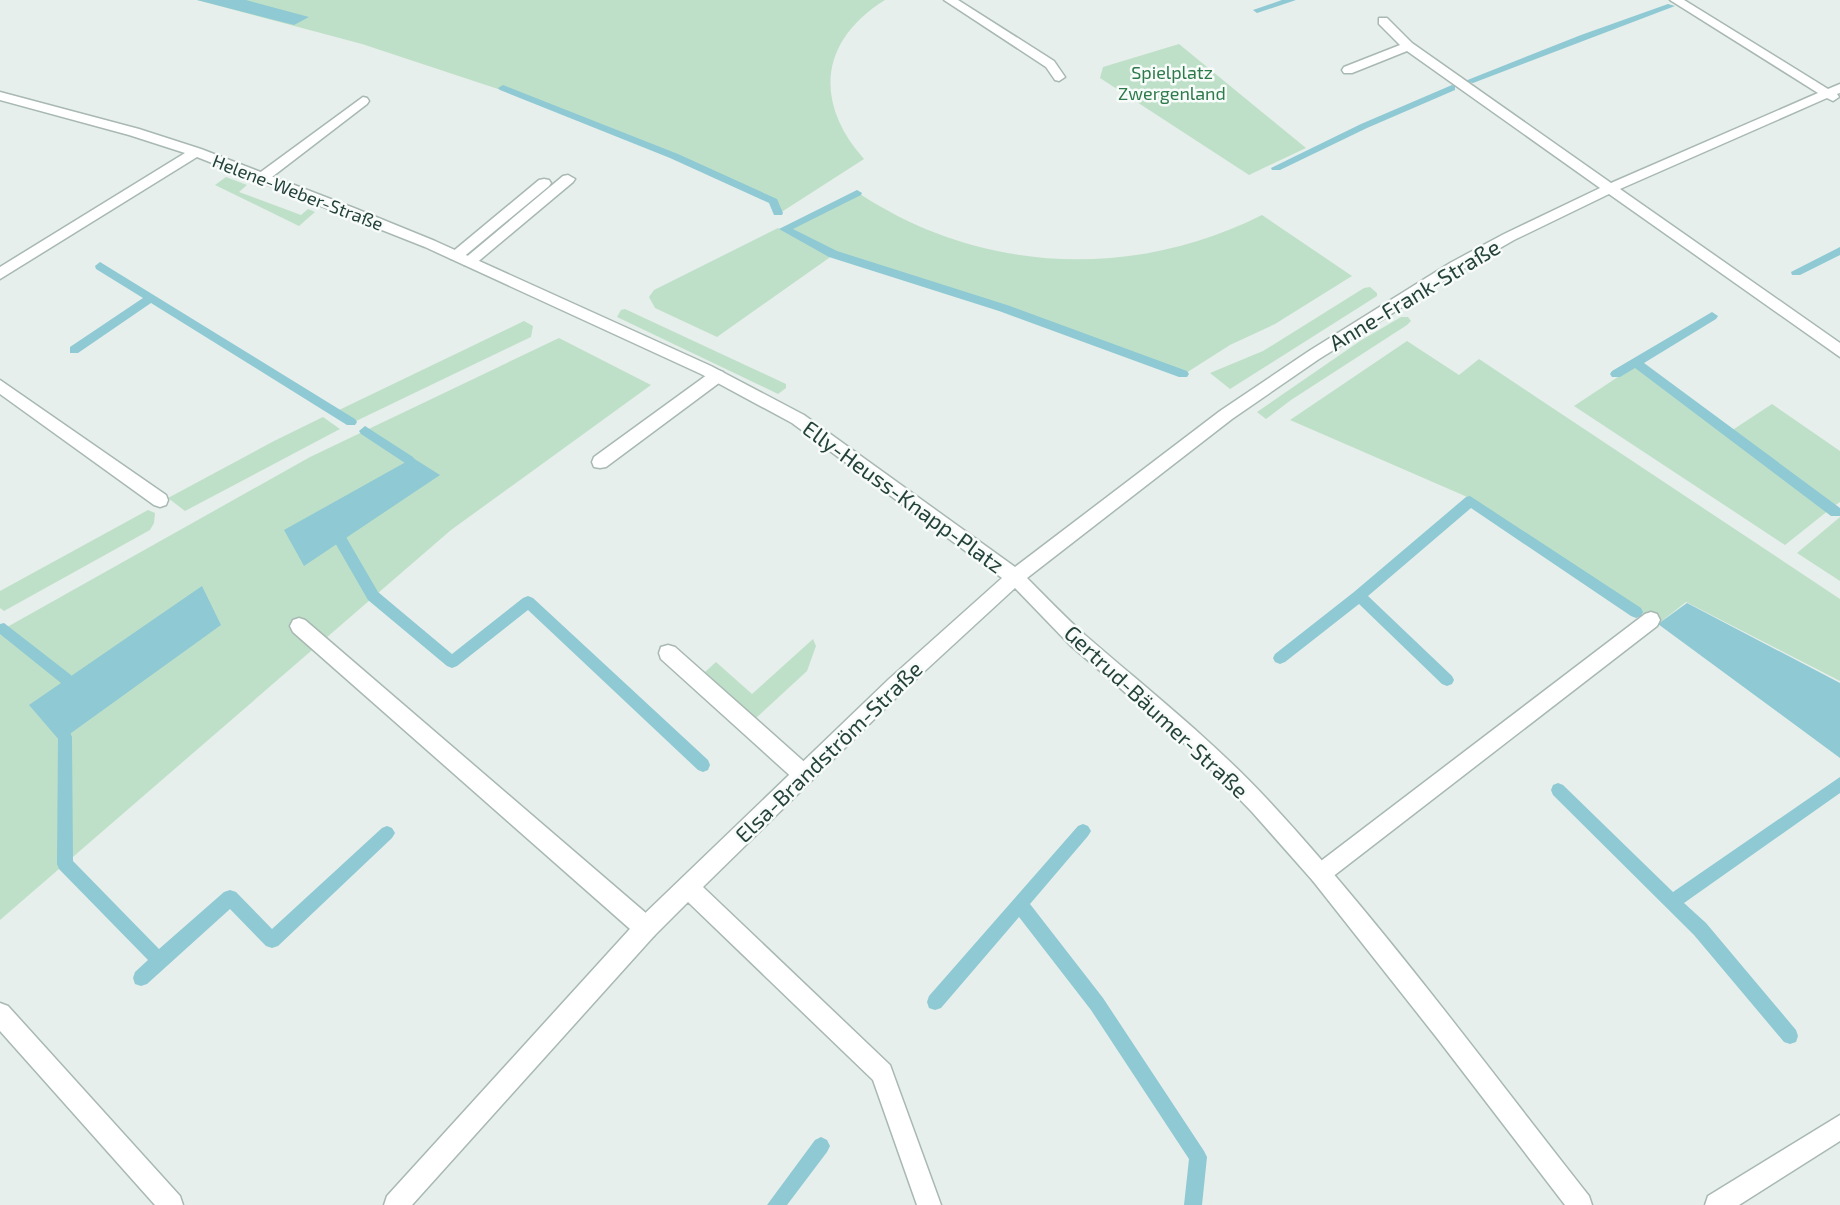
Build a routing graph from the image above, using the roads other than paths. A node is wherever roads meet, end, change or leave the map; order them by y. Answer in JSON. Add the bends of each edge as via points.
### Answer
{"nodes":[{"id":1,"x":950,"y":0,"type":"edge"},
{"id":2,"x":1676,"y":0,"type":"edge"},
{"id":3,"x":1383,"y":21,"type":"dead end"},
{"id":4,"x":1408,"y":46,"type":"junction"},
{"id":5,"x":1348,"y":70,"type":"dead end"},
{"id":6,"x":1059,"y":77,"type":"dead end"},
{"id":7,"x":1834,"y":90,"type":"edge"},
{"id":8,"x":0,"y":96,"type":"edge"},
{"id":9,"x":363,"y":101,"type":"dead end"},
{"id":10,"x":1840,"y":101,"type":"edge"},
{"id":11,"x":196,"y":152,"type":"junction"},
{"id":12,"x":552,"y":176,"type":"dead end"},
{"id":13,"x":264,"y":177,"type":"junction"},
{"id":14,"x":568,"y":179,"type":"dead end"},
{"id":15,"x":1611,"y":188,"type":"junction"},
{"id":16,"x":456,"y":256,"type":"junction"},
{"id":17,"x":470,"y":262,"type":"junction"},
{"id":18,"x":0,"y":273,"type":"edge"},
{"id":19,"x":586,"y":316,"type":"joint"},
{"id":20,"x":1840,"y":351,"type":"edge"},
{"id":21,"x":717,"y":376,"type":"junction"},
{"id":22,"x":0,"y":386,"type":"edge"},
{"id":23,"x":1226,"y":415,"type":"joint"},
{"id":24,"x":600,"y":462,"type":"dead end"},
{"id":25,"x":160,"y":500,"type":"dead end"},
{"id":26,"x":1015,"y":577,"type":"junction"},
{"id":27,"x":1651,"y":620,"type":"dead end"},
{"id":28,"x":299,"y":626,"type":"dead end"},
{"id":29,"x":668,"y":653,"type":"dead end"},
{"id":30,"x":803,"y":774,"type":"junction"},
{"id":31,"x":1320,"y":874,"type":"junction"},
{"id":32,"x":687,"y":887,"type":"junction"},
{"id":33,"x":646,"y":928,"type":"junction"},
{"id":34,"x":0,"y":1014,"type":"edge"},
{"id":35,"x":1840,"y":1127,"type":"edge"},
{"id":36,"x":171,"y":1205,"type":"edge"},
{"id":37,"x":396,"y":1205,"type":"edge"},
{"id":38,"x":928,"y":1205,"type":"edge"},
{"id":39,"x":1581,"y":1205,"type":"edge"},
{"id":40,"x":1717,"y":1205,"type":"edge"}],
"edges":[{"from":1,"to":6,"type":"street","via":[[1050,63]]},
{"from":2,"to":7,"type":"street"},
{"from":3,"to":4,"type":"street"},
{"from":4,"to":5,"type":"street"},
{"from":4,"to":15,"type":"street"},
{"from":7,"to":10,"type":"street"},
{"from":7,"to":15,"type":"street","name":"Anne-Frank-Straße"},
{"from":8,"to":11,"type":"street","name":"Helene-Weber-Straße"},
{"from":9,"to":13,"type":"street"},
{"from":11,"to":13,"type":"street","name":"Helene-Weber-Straße"},
{"from":11,"to":18,"type":"street"},
{"from":12,"to":16,"type":"street"},
{"from":13,"to":16,"type":"street","name":"Helene-Weber-Straße"},
{"from":14,"to":17,"type":"street"},
{"from":15,"to":20,"type":"street"},
{"from":15,"to":23,"type":"street","name":"Anne-Frank-Straße","via":[[1455,267]]},
{"from":16,"to":17,"type":"street","name":"Helene-Weber-Straße"},
{"from":17,"to":19,"type":"street","name":"Helene-Weber-Straße"},
{"from":19,"to":21,"type":"street","name":"Elly-Heuss-Knapp-Platz"},
{"from":21,"to":24,"type":"street"},
{"from":21,"to":26,"type":"street","name":"Elly-Heuss-Knapp-Platz","via":[[798,419]]},
{"from":22,"to":25,"type":"street"},
{"from":23,"to":26,"type":"street","name":"Elly-Heuss-Knapp-Platz"},
{"from":26,"to":30,"type":"street","name":"Elsa-Brandström-Straße"},
{"from":26,"to":31,"type":"street","name":"Gertrud-Bäumer-Straße","via":[[1077,639],[1199,744]]},
{"from":27,"to":31,"type":"street"},
{"from":28,"to":33,"type":"street"},
{"from":29,"to":30,"type":"street"},
{"from":30,"to":32,"type":"street","name":"Elsa-Brandström-Straße"},
{"from":31,"to":39,"type":"street","name":"Gertrud-Bäumer-Straße"},
{"from":32,"to":33,"type":"street","name":"Elsa-Brandström-Straße"},
{"from":32,"to":38,"type":"street","via":[[882,1073]]},
{"from":33,"to":37,"type":"street","name":"Elsa-Brandström-Straße"},
{"from":34,"to":36,"type":"street"},
{"from":35,"to":40,"type":"street"}]}
